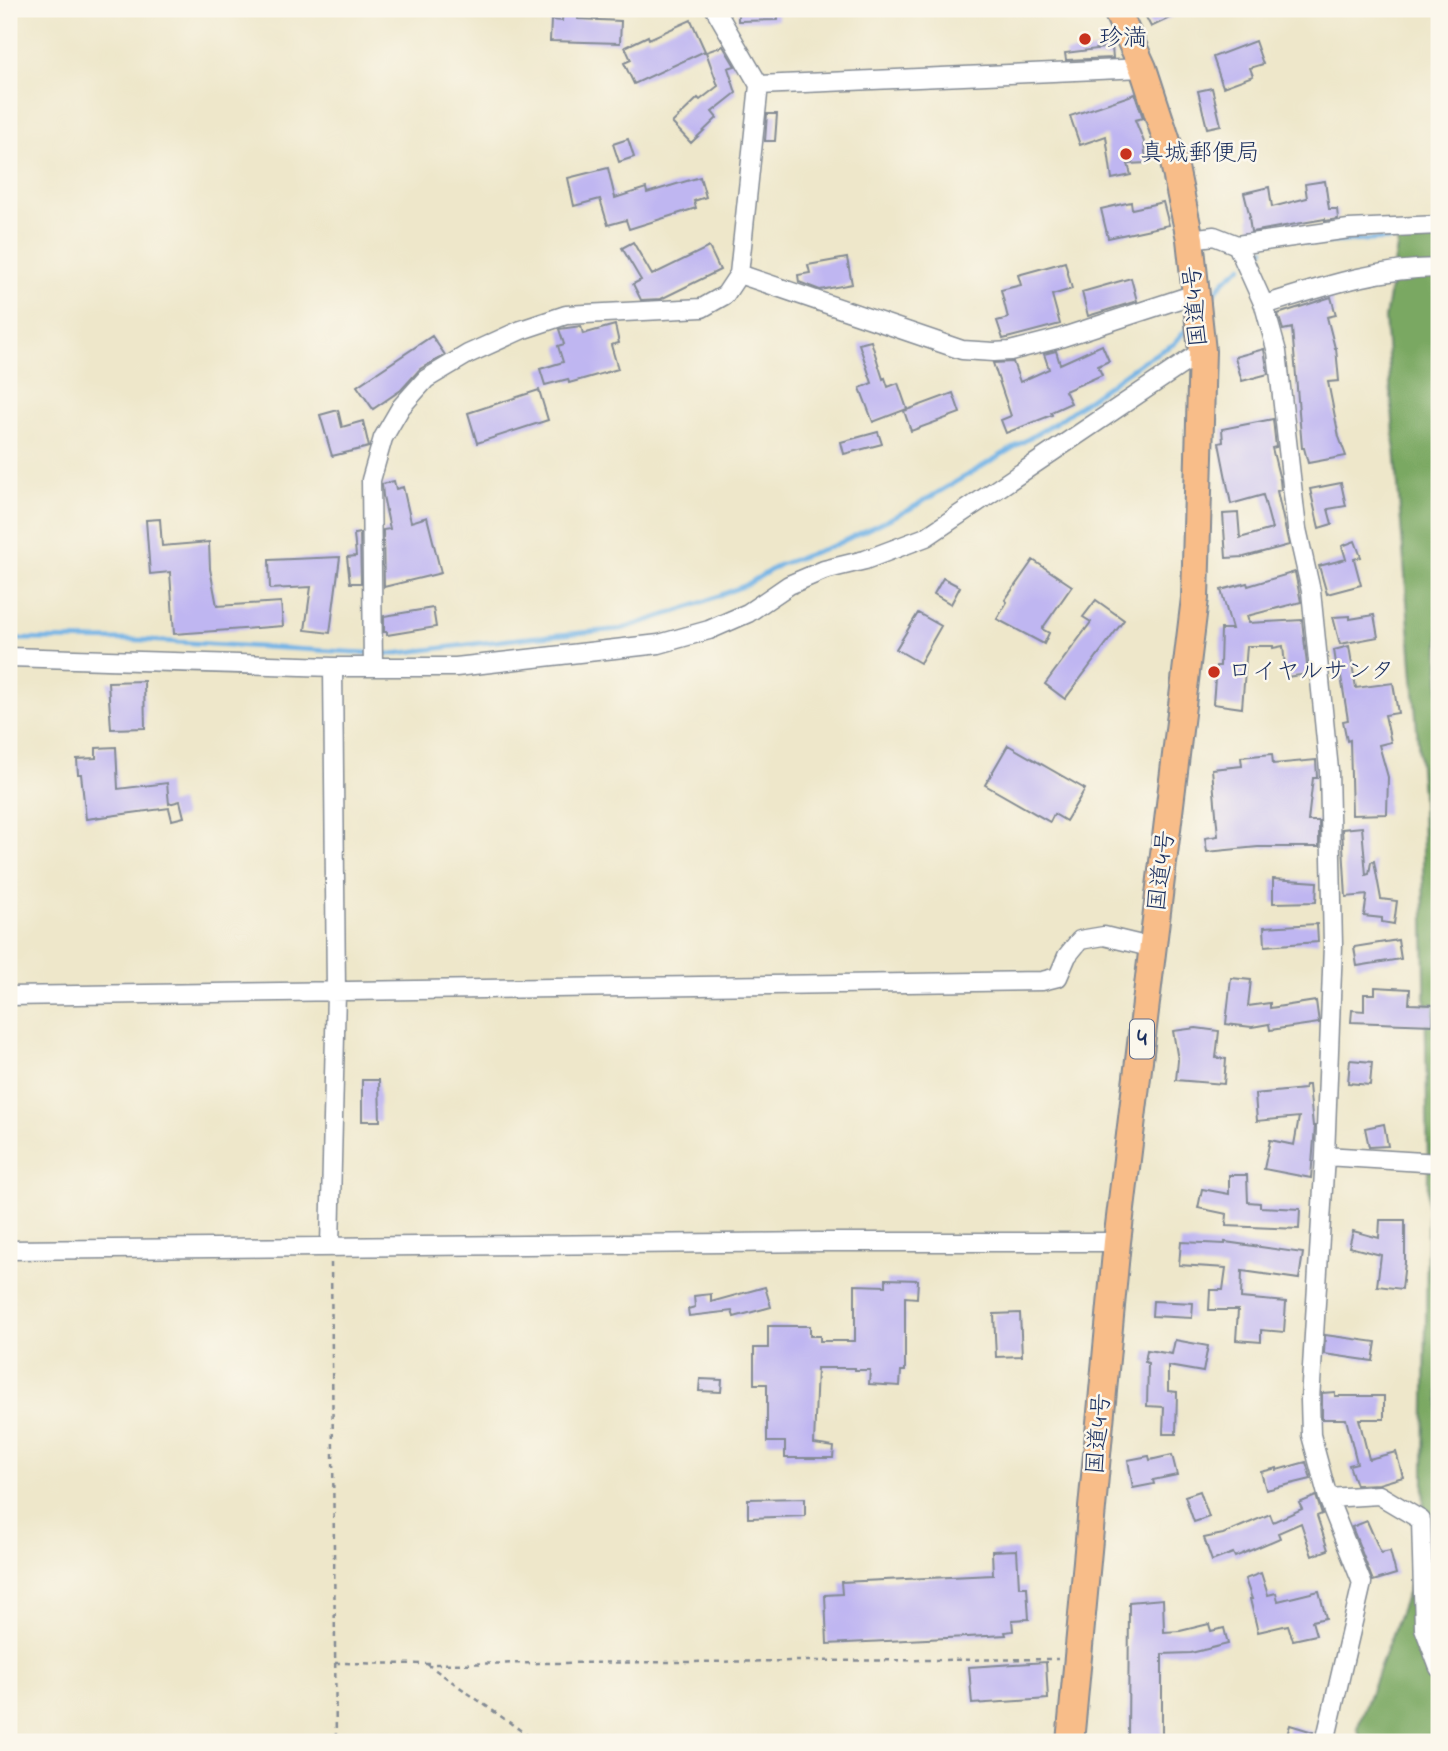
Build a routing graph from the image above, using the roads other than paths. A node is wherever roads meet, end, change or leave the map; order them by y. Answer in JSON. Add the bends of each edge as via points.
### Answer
{"nodes":[{"id":1,"x":715,"y":9,"type":"edge"},
{"id":2,"x":1116,"y":9,"type":"edge"},
{"id":3,"x":1143,"y":68,"type":"junction"},
{"id":4,"x":759,"y":85,"type":"junction"},
{"id":5,"x":1439,"y":225,"type":"edge"},
{"id":6,"x":1190,"y":239,"type":"junction"},
{"id":7,"x":1239,"y":249,"type":"junction"},
{"id":8,"x":1439,"y":268,"type":"edge"},
{"id":9,"x":739,"y":274,"type":"junction"},
{"id":10,"x":1198,"y":296,"type":"junction"},
{"id":11,"x":1264,"y":305,"type":"junction"},
{"id":12,"x":1202,"y":344,"type":"junction"},
{"id":13,"x":9,"y":657,"type":"edge"},
{"id":14,"x":373,"y":657,"type":"junction"},
{"id":15,"x":333,"y":667,"type":"junction"},
{"id":16,"x":1154,"y":948,"type":"junction"},
{"id":17,"x":336,"y":992,"type":"junction"},
{"id":18,"x":9,"y":996,"type":"edge"},
{"id":19,"x":1325,"y":1156,"type":"junction"},
{"id":20,"x":1439,"y":1163,"type":"edge"},
{"id":21,"x":1117,"y":1242,"type":"junction"},
{"id":22,"x":330,"y":1246,"type":"junction"},
{"id":23,"x":9,"y":1250,"type":"edge"},
{"id":24,"x":1328,"y":1498,"type":"junction"},
{"id":25,"x":1439,"y":1668,"type":"edge"},
{"id":26,"x":1070,"y":1742,"type":"edge"},
{"id":27,"x":1325,"y":1742,"type":"edge"}],
"edges":[{"from":1,"to":4,"type":"street"},
{"from":2,"to":3,"type":"highway","name":"国道4号","number":"4"},
{"from":3,"to":4,"type":"street"},
{"from":3,"to":6,"type":"highway","name":"国道4号","number":"4","via":[[1174,163]]},
{"from":4,"to":9,"type":"street"},
{"from":5,"to":7,"type":"street","via":[[1349,229]]},
{"from":6,"to":7,"type":"street","via":[[1214,236]]},
{"from":6,"to":10,"type":"highway","name":"国道4号","number":"4"},
{"from":7,"to":11,"type":"street"},
{"from":8,"to":11,"type":"street","via":[[1354,278]]},
{"from":9,"to":10,"type":"street","via":[[962,350],[994,352],[1057,339]]},
{"from":9,"to":14,"type":"street","via":[[725,295],[702,308],[566,316],[521,330],[425,379],[383,438],[371,480]]},
{"from":10,"to":12,"type":"highway","name":"国道4号","number":"4"},
{"from":11,"to":19,"type":"street","via":[[1277,352],[1297,529],[1311,591],[1329,770],[1333,945]]},
{"from":12,"to":14,"type":"street","via":[[926,537],[789,584],[748,613],[709,631],[659,645],[456,667]]},
{"from":12,"to":16,"type":"highway","name":"国道4号","number":"4","via":[[1195,598]]},
{"from":13,"to":15,"type":"street"},
{"from":14,"to":15,"type":"street"},
{"from":15,"to":17,"type":"street"},
{"from":16,"to":17,"type":"street","via":[[1104,936],[1080,940],[1058,977],[1042,981]]},
{"from":16,"to":21,"type":"highway","name":"国道4号","number":"4"},
{"from":17,"to":18,"type":"street"},
{"from":17,"to":22,"type":"street"},
{"from":19,"to":20,"type":"street"},
{"from":19,"to":24,"type":"street","via":[[1310,1400],[1311,1435]]},
{"from":21,"to":22,"type":"street"},
{"from":21,"to":26,"type":"highway","name":"国道4号","number":"4"},
{"from":22,"to":23,"type":"street"},
{"from":24,"to":25,"type":"street","via":[[1379,1495],[1421,1520],[1424,1628]]},
{"from":24,"to":27,"type":"street","via":[[1362,1583]]}]}
